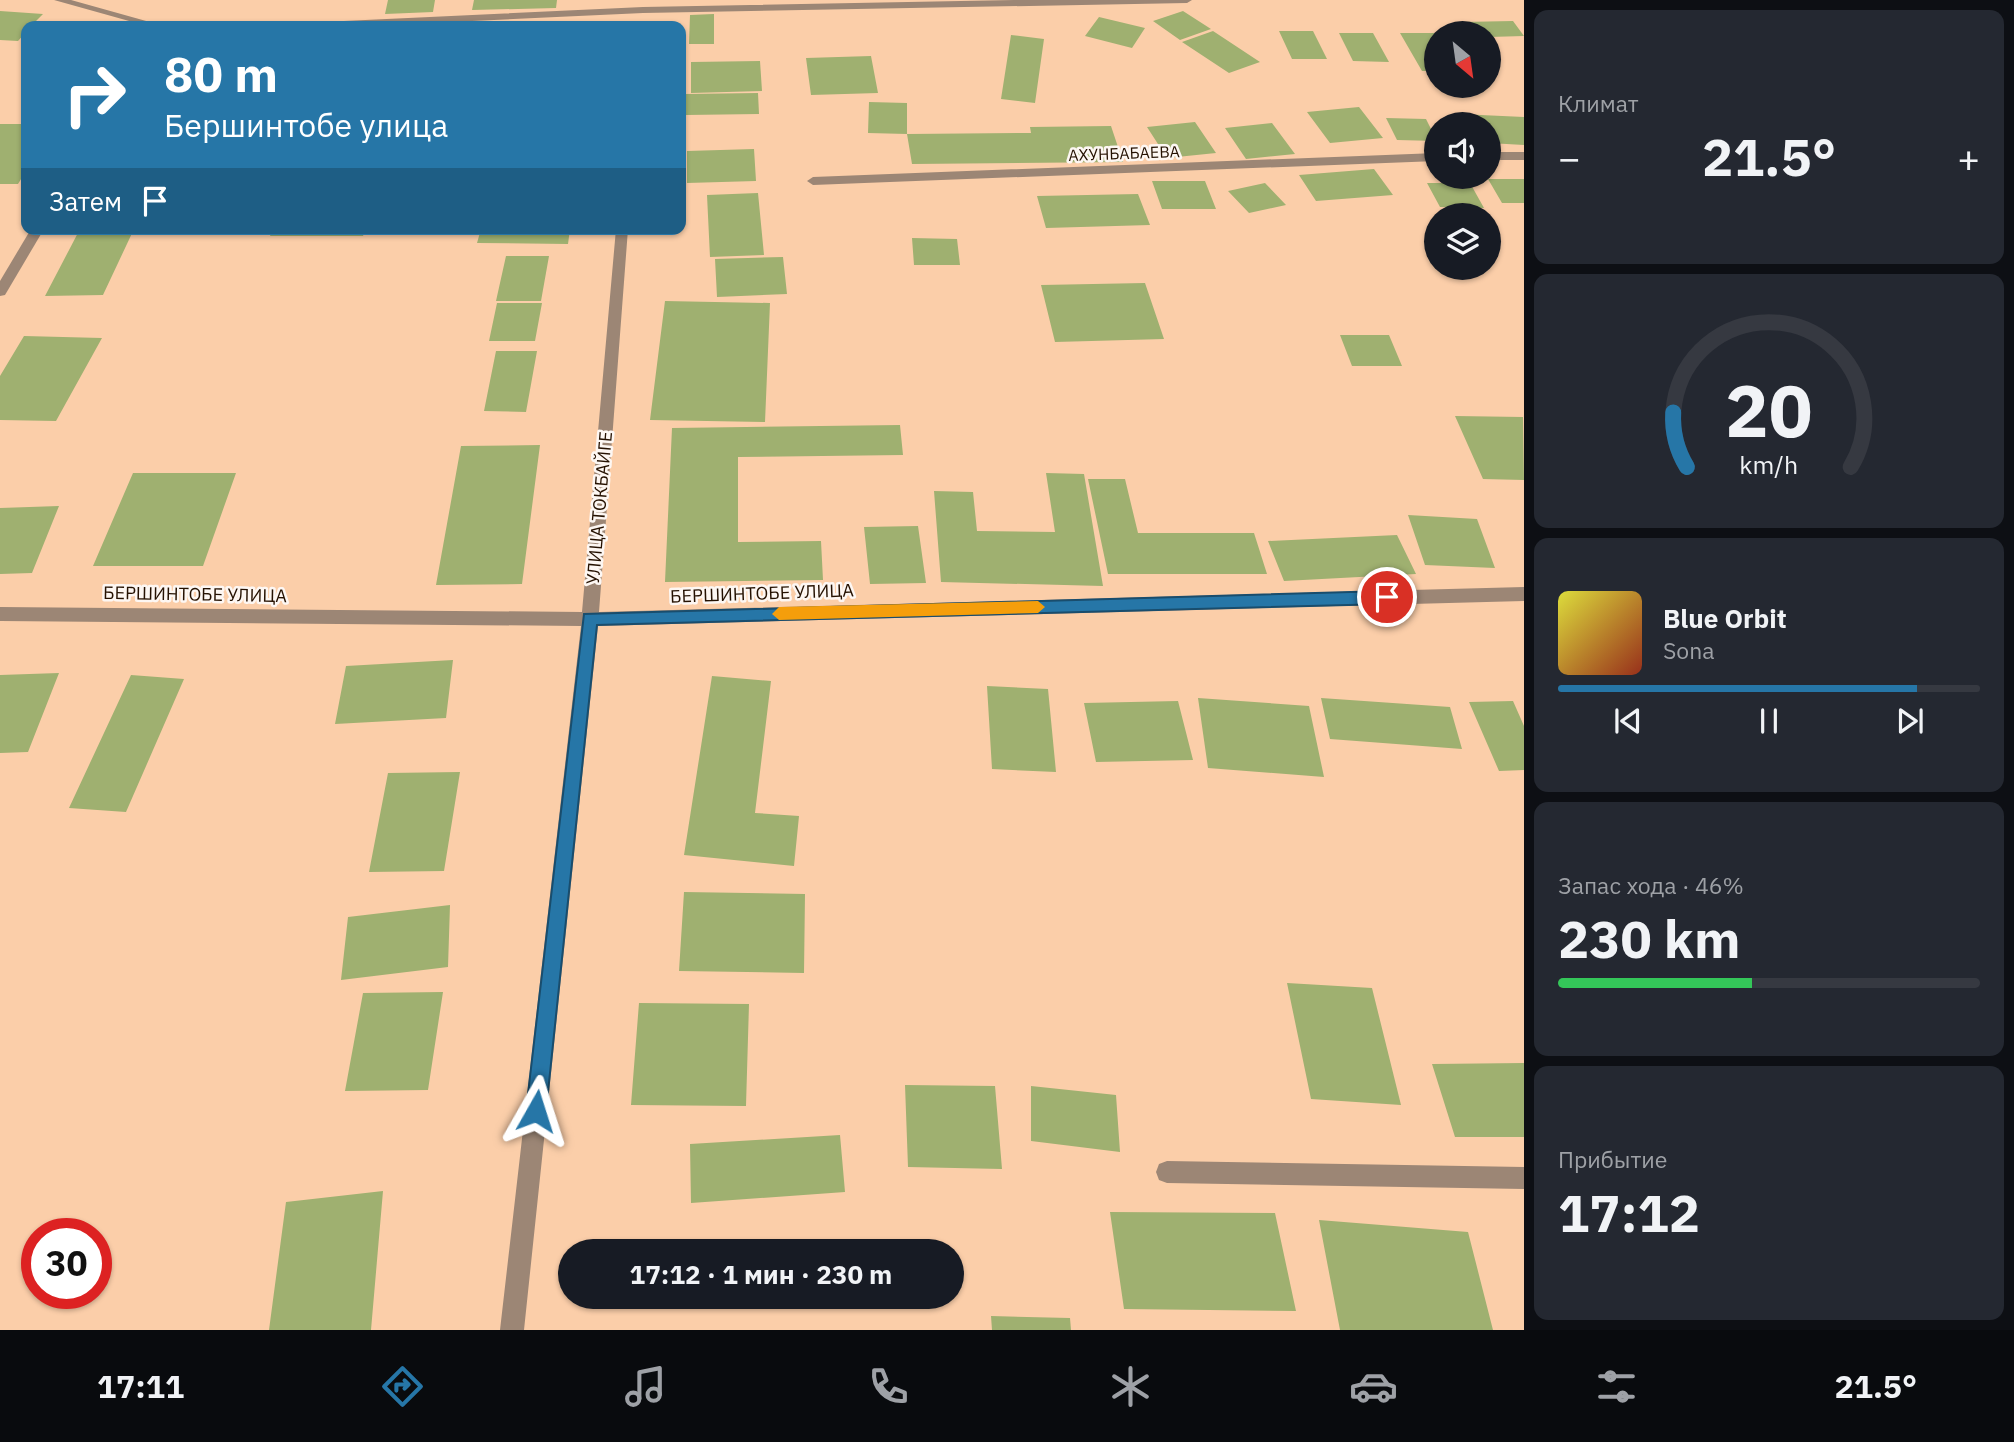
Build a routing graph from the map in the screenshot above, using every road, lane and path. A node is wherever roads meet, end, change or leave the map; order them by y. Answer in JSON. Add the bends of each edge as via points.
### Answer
{"nodes":[{"id":1,"x":59,"y":0,"type":"edge"},
{"id":2,"x":1187,"y":0,"type":"edge"},
{"id":3,"x":644,"y":5,"type":"edge"},
{"id":4,"x":138,"y":21,"type":"edge"},
{"id":5,"x":383,"y":21,"type":"edge"},
{"id":6,"x":1501,"y":156,"type":"edge"},
{"id":7,"x":1524,"y":156,"type":"edge"},
{"id":8,"x":1424,"y":158,"type":"edge"},
{"id":9,"x":813,"y":181,"type":"dead end"},
{"id":10,"x":34,"y":235,"type":"edge"},
{"id":11,"x":622,"y":235,"type":"edge"},
{"id":12,"x":0,"y":292,"type":"edge"},
{"id":13,"x":1524,"y":594,"type":"edge"},
{"id":14,"x":0,"y":614,"type":"edge"},
{"id":15,"x":590,"y":619,"type":"junction"},
{"id":16,"x":1167,"y":1172,"type":"dead end"},
{"id":17,"x":1524,"y":1178,"type":"edge"},
{"id":18,"x":512,"y":1330,"type":"edge"}],
"edges":[{"from":1,"to":4,"type":"street"},
{"from":2,"to":3,"type":"street"},
{"from":3,"to":5,"type":"street"},
{"from":6,"to":7,"type":"street"},
{"from":8,"to":9,"type":"street","name":"АХУНБАБАЕВА"},
{"from":10,"to":12,"type":"street"},
{"from":11,"to":15,"type":"street","name":"УЛИЦА ТОКБАЙГЕ"},
{"from":13,"to":15,"type":"street","name":"БЕРШИНТОБЕ УЛИЦА"},
{"from":14,"to":15,"type":"street","name":"БЕРШИНТОБЕ УЛИЦА"},
{"from":15,"to":18,"type":"street","name":"УЛИЦА ТОКБАЙГЕ"},
{"from":16,"to":17,"type":"street"}]}
